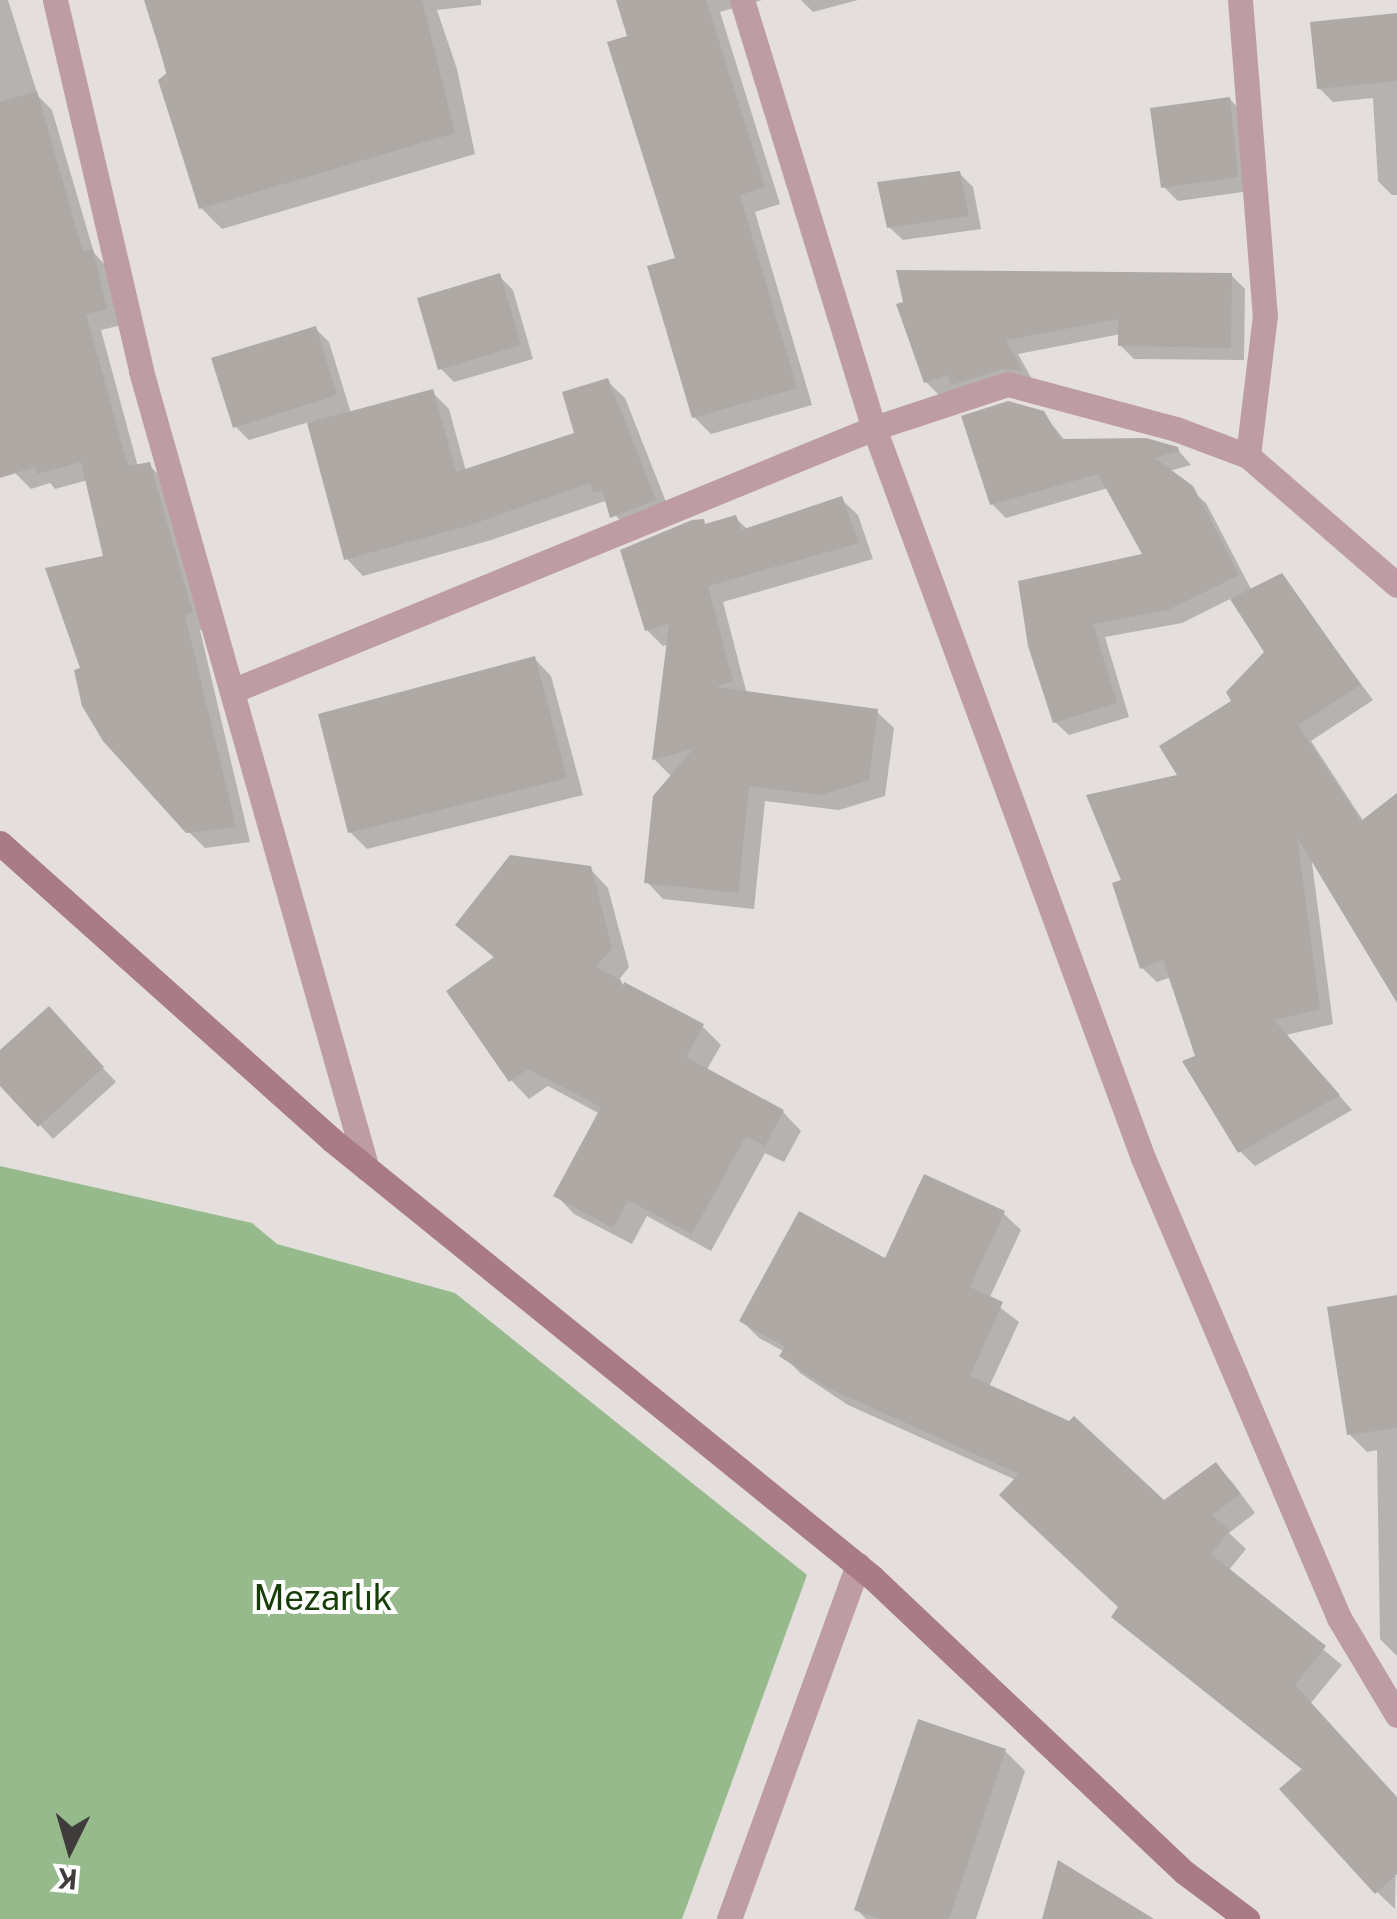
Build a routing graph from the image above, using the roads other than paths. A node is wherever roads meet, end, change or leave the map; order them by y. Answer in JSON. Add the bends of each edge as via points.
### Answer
{"nodes":[{"id":1,"x":55,"y":0,"type":"edge"},
{"id":2,"x":742,"y":0,"type":"edge"},
{"id":3,"x":1240,"y":0,"type":"edge"},
{"id":4,"x":874,"y":428,"type":"junction"},
{"id":5,"x":1248,"y":456,"type":"junction"},
{"id":6,"x":1397,"y":585,"type":"edge"},
{"id":7,"x":232,"y":691,"type":"junction"},
{"id":8,"x":0,"y":843,"type":"edge"},
{"id":9,"x":368,"y":1169,"type":"junction"},
{"id":10,"x":858,"y":1565,"type":"junction"},
{"id":11,"x":1397,"y":1715,"type":"edge"},
{"id":12,"x":729,"y":1919,"type":"edge"},
{"id":13,"x":1248,"y":1919,"type":"edge"}],
"edges":[{"from":1,"to":7,"type":"street","via":[[141,371]]},
{"from":2,"to":4,"type":"street"},
{"from":3,"to":5,"type":"street","via":[[1266,316]]},
{"from":4,"to":5,"type":"street","via":[[1008,384],[1176,429]]},
{"from":4,"to":7,"type":"street"},
{"from":4,"to":11,"type":"street","via":[[1143,1158],[1338,1618]]},
{"from":5,"to":6,"type":"street"},
{"from":7,"to":9,"type":"street"},
{"from":8,"to":9,"type":"street"},
{"from":9,"to":10,"type":"street"},
{"from":10,"to":12,"type":"street"},
{"from":10,"to":13,"type":"street","via":[[1184,1872]]}]}
